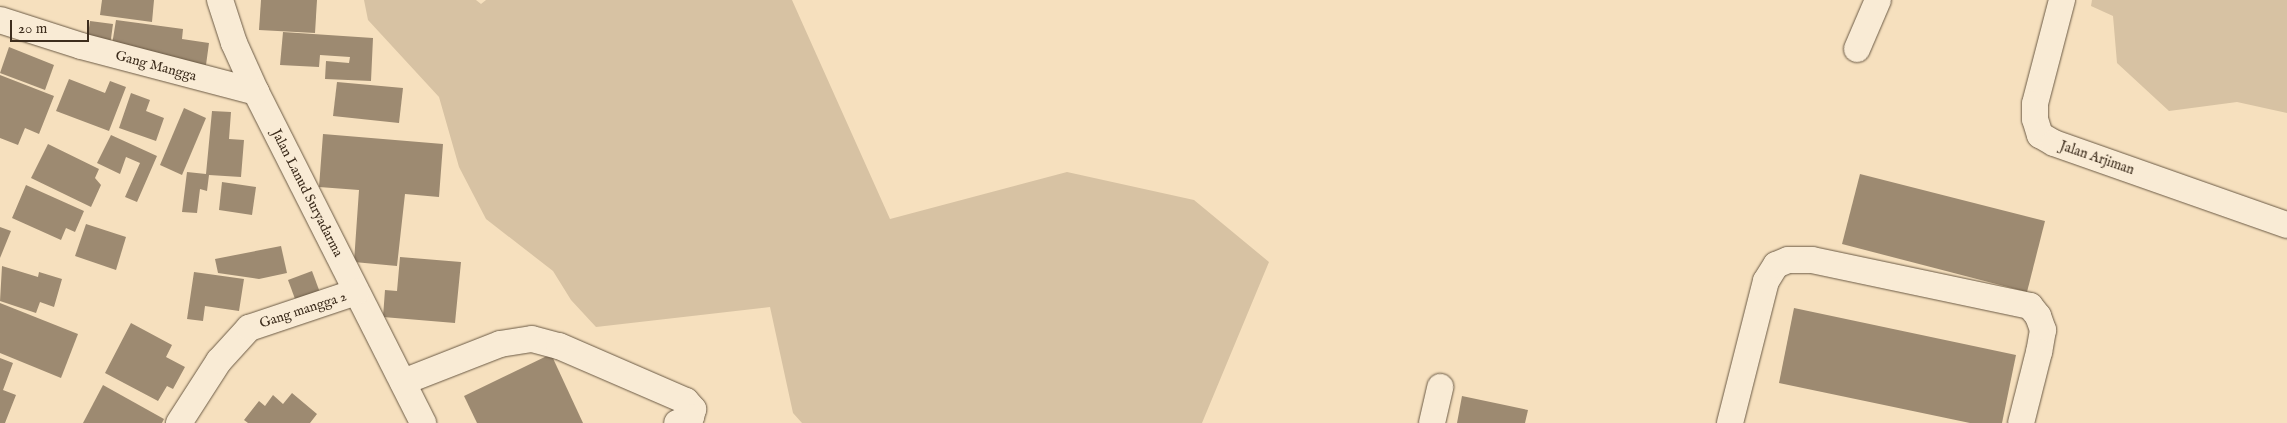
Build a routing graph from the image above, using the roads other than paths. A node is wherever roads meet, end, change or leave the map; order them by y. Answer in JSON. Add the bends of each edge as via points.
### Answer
{"nodes":[{"id":1,"x":220,"y":0,"type":"edge"},
{"id":2,"x":1878,"y":0,"type":"edge"},
{"id":3,"x":2062,"y":0,"type":"edge"},
{"id":4,"x":0,"y":20,"type":"edge"},
{"id":5,"x":1857,"y":49,"type":"dead end"},
{"id":6,"x":256,"y":92,"type":"junction"},
{"id":7,"x":2287,"y":225,"type":"edge"},
{"id":8,"x":356,"y":292,"type":"junction"},
{"id":9,"x":403,"y":382,"type":"junction"},
{"id":10,"x":1440,"y":387,"type":"dead end"},
{"id":11,"x":179,"y":423,"type":"edge"},
{"id":12,"x":423,"y":423,"type":"edge"},
{"id":13,"x":676,"y":423,"type":"edge"},
{"id":14,"x":1432,"y":423,"type":"edge"},
{"id":15,"x":1730,"y":423,"type":"edge"},
{"id":16,"x":2021,"y":423,"type":"edge"}],
"edges":[{"from":1,"to":6,"type":"street","name":"Jalan Lanud Suryadarma","via":[[234,43]]},
{"from":2,"to":5,"type":"street"},
{"from":3,"to":7,"type":"street","name":"Jalan Arjiman","via":[[2035,104],[2040,135],[2054,143]]},
{"from":4,"to":6,"type":"street","name":"Gang Mangga","via":[[82,46]]},
{"from":6,"to":8,"type":"street","name":"Jalan Lanud Suryadarma"},
{"from":8,"to":9,"type":"street","name":"Jalan Lanud Suryadarma"},
{"from":8,"to":11,"type":"street","name":"Gang mangga 2","via":[[249,328],[219,361]]},
{"from":9,"to":12,"type":"street","name":"Jalan Lanud Suryadarma"},
{"from":9,"to":13,"type":"street","via":[[500,344],[532,339],[559,346],[686,401],[693,410],[692,417]]},
{"from":10,"to":14,"type":"street"},
{"from":15,"to":16,"type":"street","via":[[1766,281],[1776,265],[1788,260],[1812,260],[2030,306],[2043,330]]}]}
